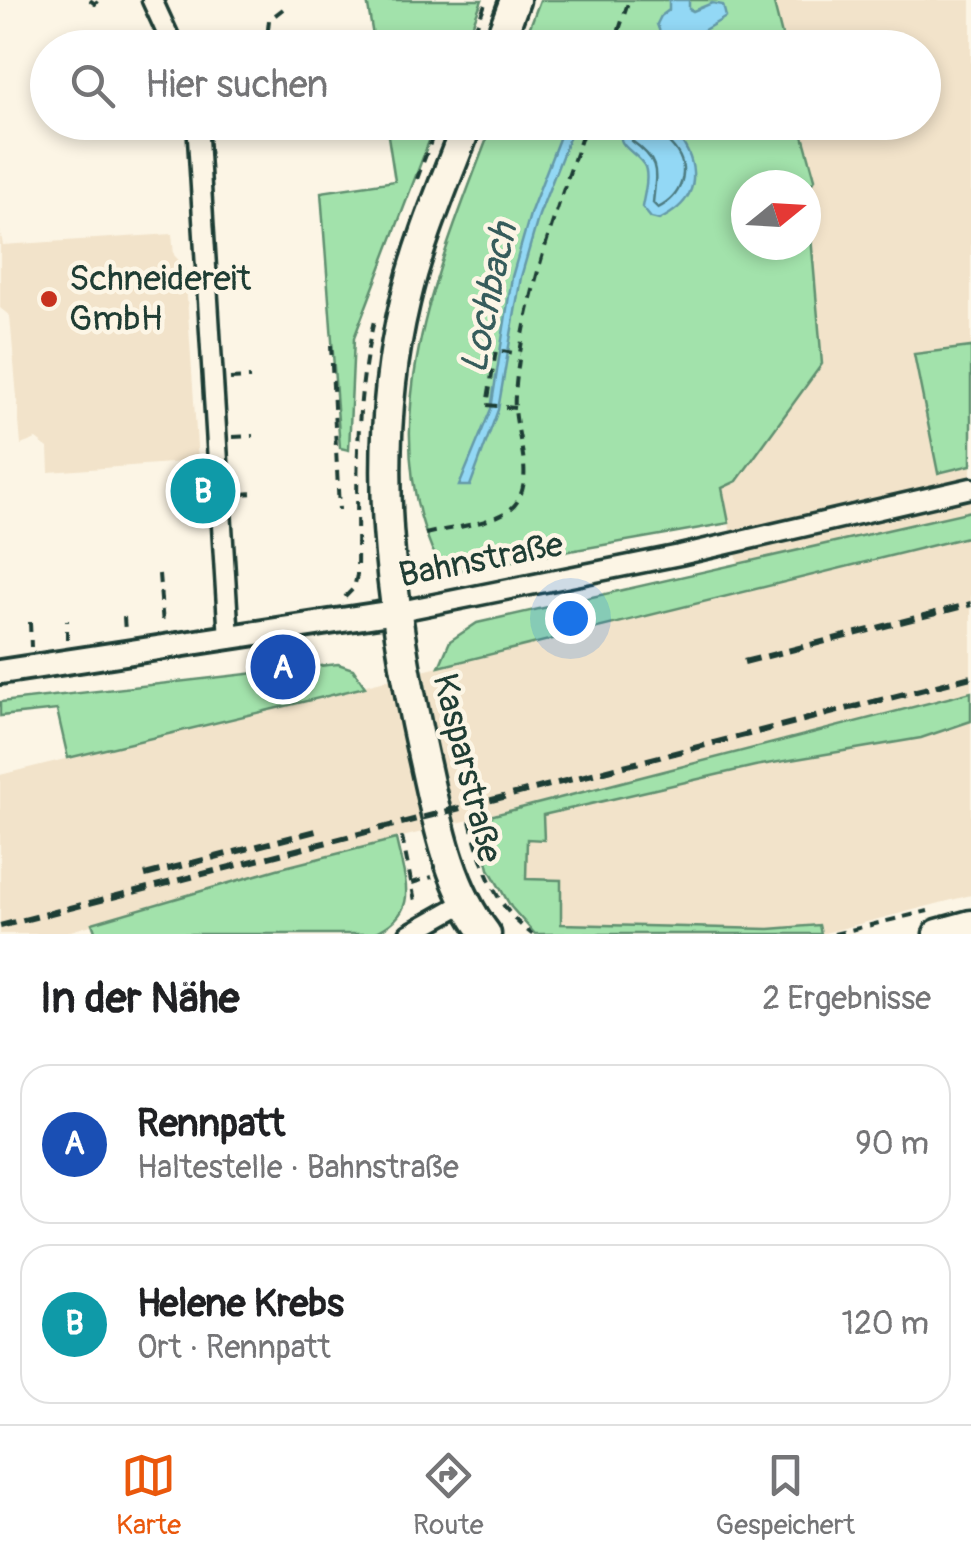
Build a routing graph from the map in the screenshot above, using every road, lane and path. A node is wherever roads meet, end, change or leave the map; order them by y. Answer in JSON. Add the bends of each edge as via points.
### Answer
{"nodes":[{"id":1,"x":90,"y":0,"type":"edge"},
{"id":2,"x":98,"y":0,"type":"edge"},
{"id":3,"x":152,"y":0,"type":"edge"},
{"id":4,"x":487,"y":0,"type":"edge"},
{"id":5,"x":515,"y":0,"type":"edge"},
{"id":6,"x":629,"y":0,"type":"edge"},
{"id":7,"x":288,"y":5,"type":"dead end"},
{"id":8,"x":166,"y":30,"type":"edge"},
{"id":9,"x":268,"y":30,"type":"edge"},
{"id":10,"x":475,"y":30,"type":"edge"},
{"id":11,"x":503,"y":30,"type":"edge"},
{"id":12,"x":619,"y":30,"type":"edge"},
{"id":13,"x":198,"y":140,"type":"edge"},
{"id":14,"x":461,"y":140,"type":"edge"},
{"id":15,"x":581,"y":140,"type":"edge"},
{"id":16,"x":331,"y":345,"type":"dead end"},
{"id":17,"x":520,"y":354,"type":"junction"},
{"id":18,"x":515,"y":408,"type":"junction"},
{"id":19,"x":358,"y":420,"type":"dead end"},
{"id":20,"x":971,"y":488,"type":"edge"},
{"id":21,"x":338,"y":510,"type":"dead end"},
{"id":22,"x":425,"y":534,"type":"dead end"},
{"id":23,"x":160,"y":574,"type":"dead end"},
{"id":24,"x":357,"y":575,"type":"dead end"},
{"id":25,"x":395,"y":612,"type":"junction"},
{"id":26,"x":124,"y":618,"type":"dead end"},
{"id":27,"x":67,"y":620,"type":"dead end"},
{"id":28,"x":30,"y":622,"type":"dead end"},
{"id":29,"x":163,"y":630,"type":"dead end"},
{"id":30,"x":125,"y":636,"type":"dead end"},
{"id":31,"x":229,"y":639,"type":"junction"},
{"id":32,"x":67,"y":644,"type":"dead end"},
{"id":33,"x":32,"y":647,"type":"dead end"},
{"id":34,"x":0,"y":672,"type":"edge"},
{"id":35,"x":470,"y":821,"type":"dead end"},
{"id":36,"x":402,"y":838,"type":"dead end"},
{"id":37,"x":464,"y":903,"type":"junction"},
{"id":38,"x":416,"y":907,"type":"dead end"},
{"id":39,"x":940,"y":921,"type":"edge"},
{"id":40,"x":971,"y":925,"type":"edge"},
{"id":41,"x":523,"y":928,"type":"junction"},
{"id":42,"x":483,"y":933,"type":"edge"},
{"id":43,"x":409,"y":934,"type":"edge"},
{"id":44,"x":518,"y":934,"type":"edge"},
{"id":45,"x":532,"y":934,"type":"edge"},
{"id":46,"x":834,"y":934,"type":"edge"}],
"edges":[{"from":1,"to":2,"type":"path"},
{"from":3,"to":8,"type":"street"},
{"from":4,"to":10,"type":"path"},
{"from":5,"to":11,"type":"main road"},
{"from":6,"to":12,"type":"path"},
{"from":7,"to":9,"type":"path","via":[[269,20]]},
{"from":13,"to":31,"type":"street"},
{"from":14,"to":25,"type":"main road","name":"Kasparstraße","via":[[426,230],[394,354],[386,506]]},
{"from":15,"to":17,"type":"path","via":[[532,284]]},
{"from":16,"to":21,"type":"path"},
{"from":17,"to":18,"type":"path"},
{"from":17,"to":18,"type":"path","via":[[496,350],[487,405]]},
{"from":18,"to":22,"type":"path","via":[[524,467],[520,498],[490,519]]},
{"from":19,"to":24,"type":"path"},
{"from":20,"to":25,"type":"street","name":"Bahnstraße"},
{"from":23,"to":29,"type":"path"},
{"from":25,"to":31,"type":"street","name":"Bahnstraße"},
{"from":25,"to":37,"type":"main road","name":"Kasparstraße","via":[[440,829]]},
{"from":26,"to":30,"type":"path"},
{"from":27,"to":32,"type":"path"},
{"from":28,"to":33,"type":"path"},
{"from":31,"to":34,"type":"street","name":"Bahnstraße"},
{"from":35,"to":41,"type":"path","via":[[485,872]]},
{"from":36,"to":38,"type":"path"},
{"from":37,"to":42,"type":"main road","name":"Kasparstraße"},
{"from":37,"to":43,"type":"street"},
{"from":39,"to":40,"type":"main road"},
{"from":39,"to":46,"type":"path"},
{"from":41,"to":44,"type":"path"},
{"from":41,"to":45,"type":"path"}]}
